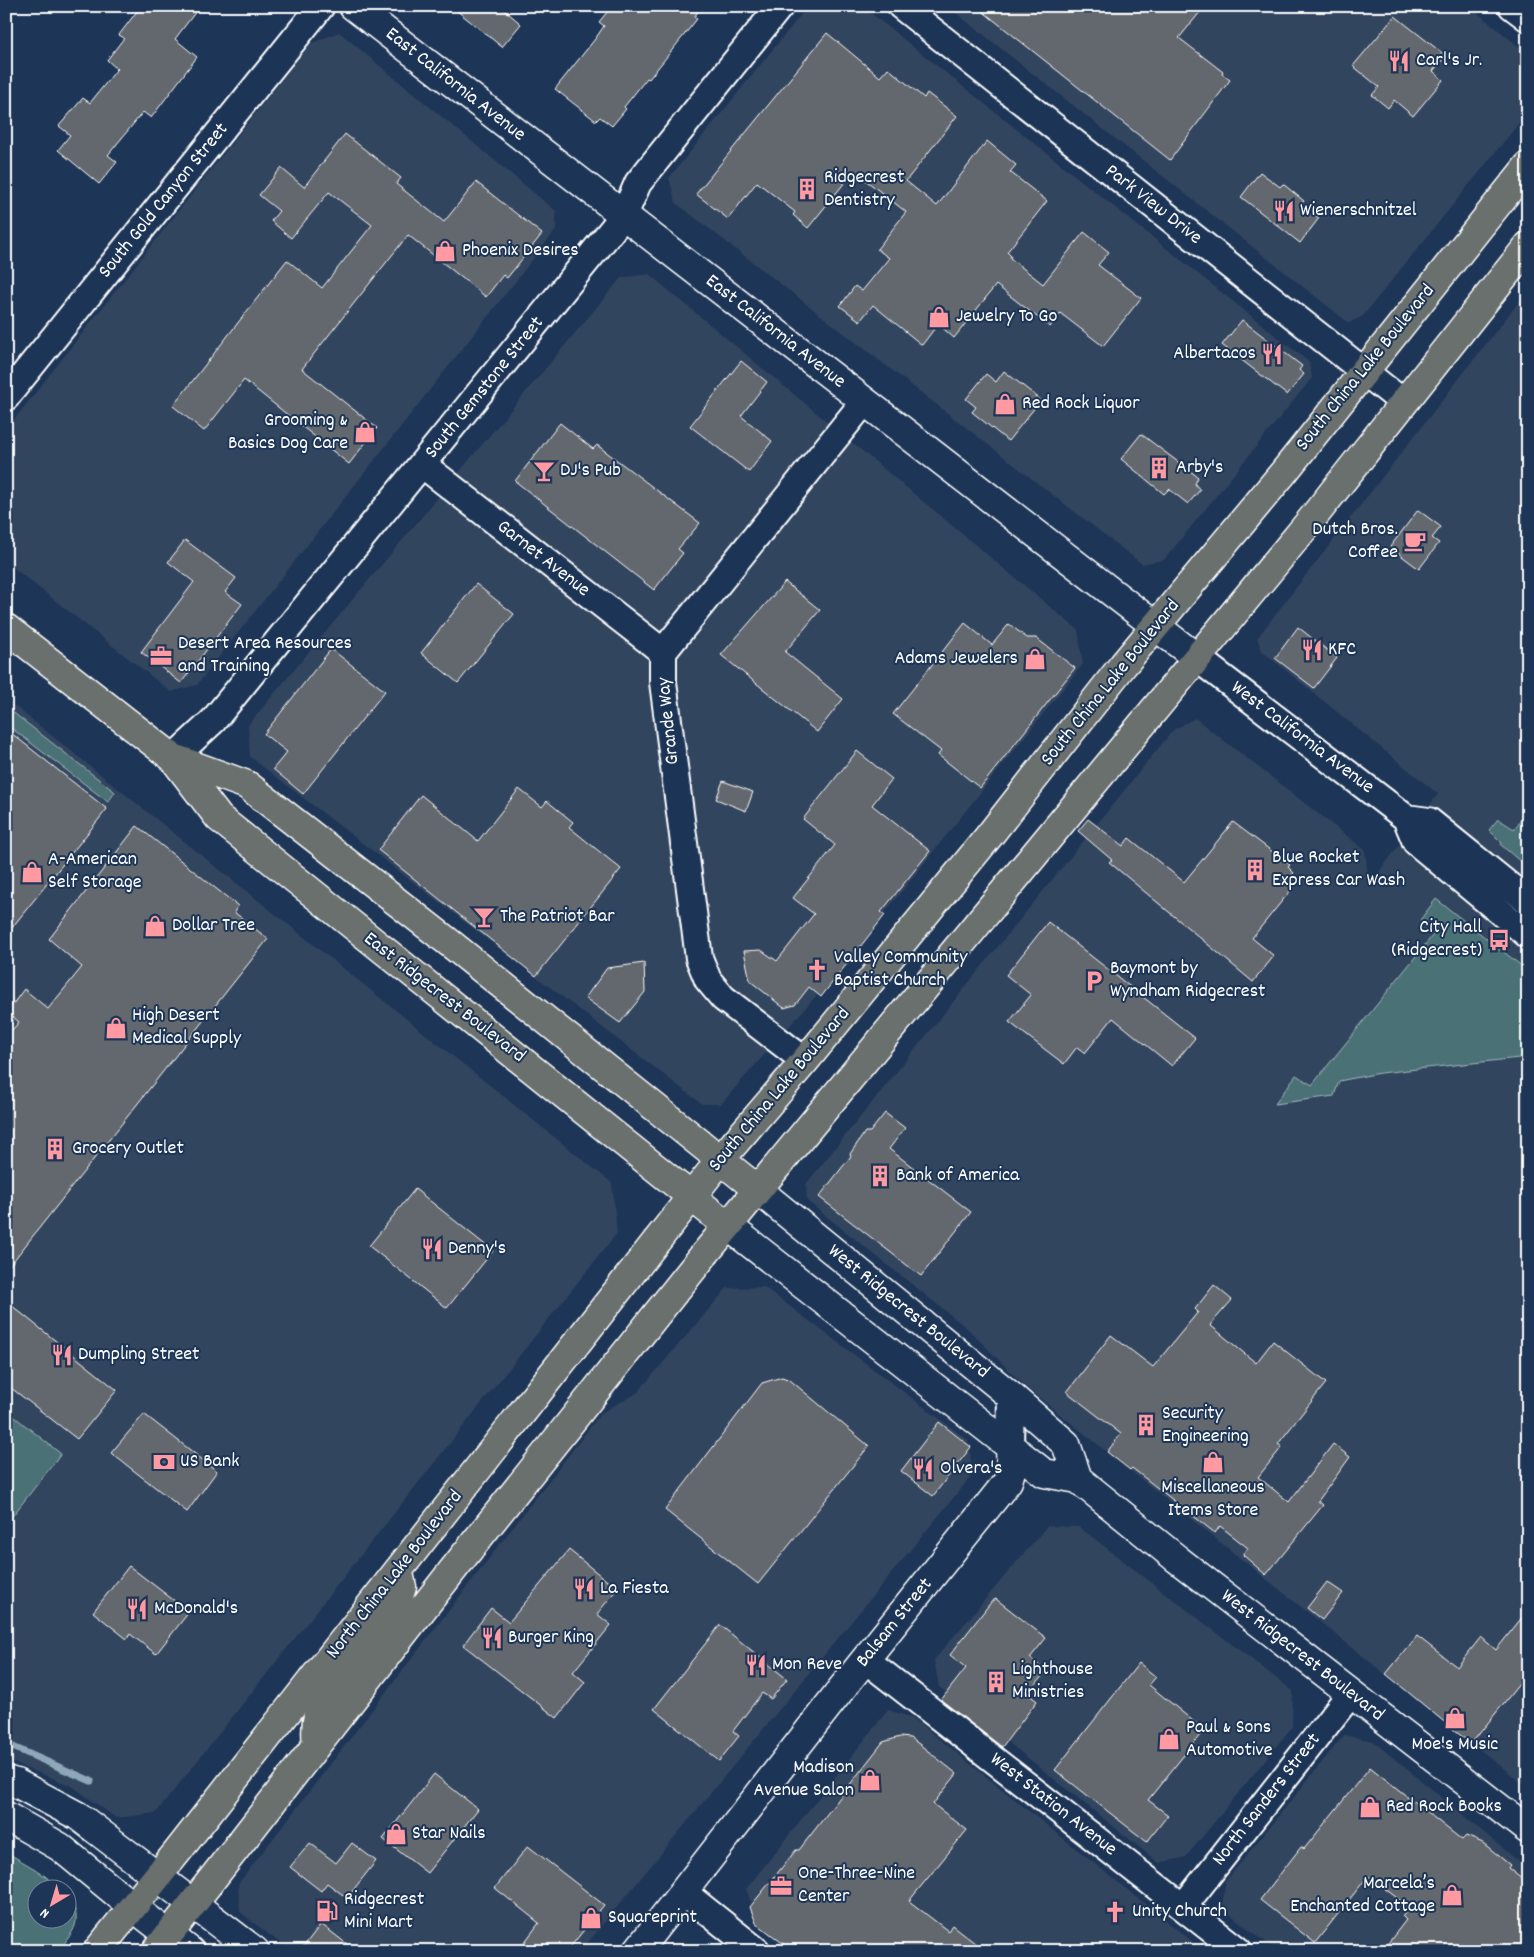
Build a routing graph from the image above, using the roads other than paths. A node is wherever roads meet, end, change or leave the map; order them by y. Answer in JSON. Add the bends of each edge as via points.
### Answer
{"nodes":[{"id":1,"x":321,"y":6,"type":"edge"},
{"id":2,"x":353,"y":6,"type":"edge"},
{"id":3,"x":780,"y":6,"type":"edge"},
{"id":4,"x":901,"y":6,"type":"edge"},
{"id":5,"x":1512,"y":6,"type":"edge"},
{"id":6,"x":1528,"y":18,"type":"edge"},
{"id":7,"x":1528,"y":166,"type":"edge"},
{"id":8,"x":624,"y":215,"type":"junction"},
{"id":9,"x":1528,"y":246,"type":"edge"},
{"id":10,"x":1363,"y":372,"type":"junction"},
{"id":11,"x":6,"y":397,"type":"edge"},
{"id":12,"x":864,"y":402,"type":"junction"},
{"id":13,"x":1404,"y":403,"type":"junction"},
{"id":14,"x":423,"y":465,"type":"junction"},
{"id":15,"x":1156,"y":626,"type":"junction"},
{"id":16,"x":6,"y":628,"type":"edge"},
{"id":17,"x":663,"y":652,"type":"junction"},
{"id":18,"x":1197,"y":658,"type":"junction"},
{"id":19,"x":173,"y":758,"type":"junction"},
{"id":20,"x":1406,"y":818,"type":"junction"},
{"id":21,"x":1528,"y":902,"type":"edge"},
{"id":22,"x":1528,"y":935,"type":"edge"},
{"id":23,"x":805,"y":1061,"type":"junction"},
{"id":24,"x":721,"y":1159,"type":"junction"},
{"id":25,"x":757,"y":1189,"type":"junction"},
{"id":26,"x":692,"y":1197,"type":"junction"},
{"id":27,"x":728,"y":1226,"type":"junction"},
{"id":28,"x":1011,"y":1396,"type":"junction"},
{"id":29,"x":1010,"y":1446,"type":"junction"},
{"id":30,"x":1078,"y":1479,"type":"junction"},
{"id":31,"x":398,"y":1569,"type":"junction"},
{"id":32,"x":866,"y":1660,"type":"junction"},
{"id":33,"x":1351,"y":1693,"type":"junction"},
{"id":34,"x":317,"y":1744,"type":"junction"},
{"id":35,"x":6,"y":1780,"type":"edge"},
{"id":36,"x":6,"y":1816,"type":"edge"},
{"id":37,"x":1528,"y":1830,"type":"edge"},
{"id":38,"x":158,"y":1876,"type":"junction"},
{"id":39,"x":682,"y":1892,"type":"junction"},
{"id":40,"x":193,"y":1903,"type":"junction"},
{"id":41,"x":1183,"y":1907,"type":"junction"},
{"id":42,"x":132,"y":1908,"type":"junction"},
{"id":43,"x":172,"y":1945,"type":"edge"},
{"id":44,"x":98,"y":1951,"type":"edge"},
{"id":45,"x":255,"y":1951,"type":"edge"},
{"id":46,"x":637,"y":1951,"type":"edge"},
{"id":47,"x":756,"y":1951,"type":"edge"},
{"id":48,"x":1239,"y":1951,"type":"edge"}],
"edges":[{"from":1,"to":11,"type":"street","name":"South Gold Canyon Street"},
{"from":2,"to":8,"type":"street","name":"East California Avenue"},
{"from":3,"to":8,"type":"street","name":"South Gemstone Street","via":[[638,183]]},
{"from":4,"to":10,"type":"street","name":"Park View Drive"},
{"from":5,"to":6,"type":"street"},
{"from":7,"to":10,"type":"main road","name":"South China Lake Boulevard"},
{"from":8,"to":12,"type":"street","name":"East California Avenue"},
{"from":8,"to":14,"type":"street","name":"South Gemstone Street"},
{"from":9,"to":13,"type":"main road"},
{"from":10,"to":13,"type":"street","name":"Park View Drive"},
{"from":10,"to":15,"type":"main road","name":"South China Lake Boulevard"},
{"from":12,"to":15,"type":"street","name":"East California Avenue"},
{"from":12,"to":17,"type":"street","name":"Grande Way"},
{"from":13,"to":18,"type":"main road"},
{"from":14,"to":17,"type":"street","name":"Garnet Avenue"},
{"from":14,"to":19,"type":"street","name":"South Gemstone Street","via":[[214,721]]},
{"from":15,"to":18,"type":"street","name":"East California Avenue"},
{"from":15,"to":23,"type":"main road","name":"South China Lake Boulevard"},
{"from":16,"to":19,"type":"main road","name":"East Ridgecrest Boulevard"},
{"from":17,"to":23,"type":"street","name":"Grande Way","via":[[663,682],[699,958],[708,980],[723,998]]},
{"from":18,"to":20,"type":"street","name":"West California Avenue"},
{"from":18,"to":25,"type":"main road"},
{"from":19,"to":24,"type":"main road","name":"East Ridgecrest Boulevard","via":[[247,785]]},
{"from":19,"to":26,"type":"main road","name":"East Ridgecrest Boulevard","via":[[219,818]]},
{"from":20,"to":21,"type":"street","name":"West California Avenue","via":[[1429,821]]},
{"from":20,"to":22,"type":"street","name":"West California Avenue","via":[[1416,842]]},
{"from":23,"to":24,"type":"main road","name":"South China Lake Boulevard"},
{"from":24,"to":25,"type":"main road","name":"West Ridgecrest Boulevard"},
{"from":24,"to":26,"type":"main road","name":"South China Lake Boulevard"},
{"from":25,"to":27,"type":"main road"},
{"from":25,"to":28,"type":"street","name":"West Ridgecrest Boulevard"},
{"from":26,"to":27,"type":"main road","name":"East Ridgecrest Boulevard"},
{"from":26,"to":31,"type":"main road","name":"North China Lake Boulevard"},
{"from":27,"to":29,"type":"street","name":"West Ridgecrest Boulevard"},
{"from":27,"to":34,"type":"main road"},
{"from":28,"to":29,"type":"street","name":"Balsam Street"},
{"from":28,"to":30,"type":"street","name":"West Ridgecrest Boulevard","via":[[1066,1444]]},
{"from":29,"to":30,"type":"street","name":"West Ridgecrest Boulevard","via":[[1044,1473]]},
{"from":29,"to":32,"type":"street","name":"Balsam Street","via":[[1008,1481]]},
{"from":30,"to":33,"type":"street","name":"West Ridgecrest Boulevard"},
{"from":31,"to":34,"type":"main road","via":[[402,1587],[397,1602],[322,1701],[315,1727]]},
{"from":31,"to":38,"type":"main road","name":"North China Lake Boulevard"},
{"from":32,"to":39,"type":"street","name":"Balsam Street"},
{"from":32,"to":41,"type":"street","name":"West Station Avenue"},
{"from":33,"to":37,"type":"street","name":"West Ridgecrest Boulevard"},
{"from":33,"to":41,"type":"street","name":"North Sanders Street"},
{"from":34,"to":40,"type":"main road"},
{"from":35,"to":38,"type":"street","via":[[78,1816]]},
{"from":36,"to":42,"type":"street","via":[[60,1847]]},
{"from":38,"to":40,"type":"street"},
{"from":38,"to":42,"type":"main road","name":"North China Lake Boulevard"},
{"from":39,"to":46,"type":"street","name":"Balsam Street"},
{"from":39,"to":47,"type":"street"},
{"from":40,"to":43,"type":"main road"},
{"from":40,"to":45,"type":"street"},
{"from":41,"to":48,"type":"street","name":"West Station Avenue"},
{"from":42,"to":43,"type":"street"},
{"from":42,"to":44,"type":"main road","name":"North China Lake Boulevard"}]}
